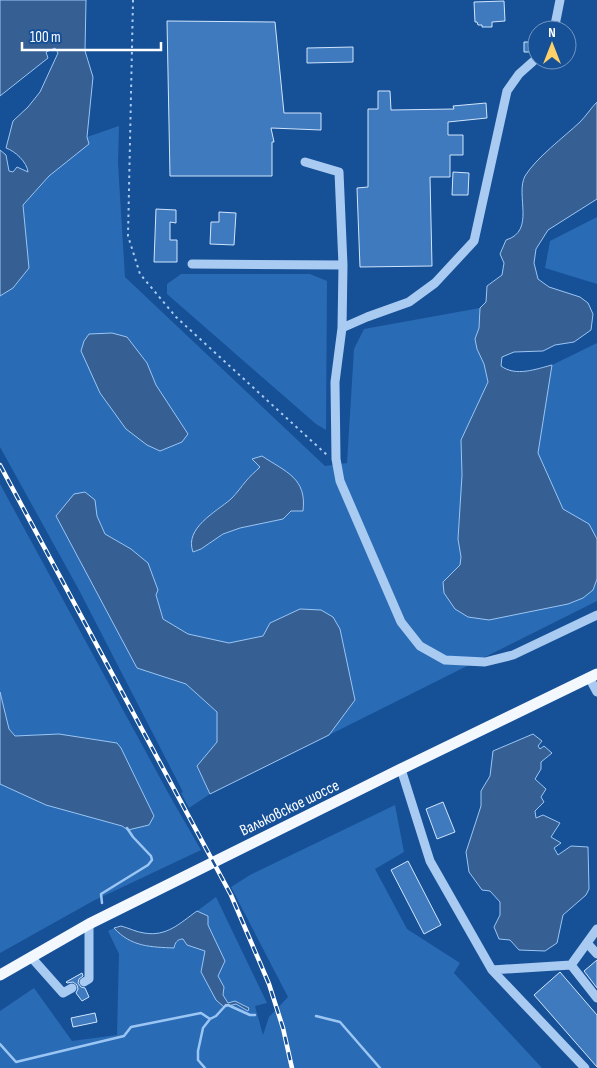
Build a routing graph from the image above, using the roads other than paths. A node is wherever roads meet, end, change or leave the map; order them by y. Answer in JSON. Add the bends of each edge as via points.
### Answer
{"nodes":[{"id":1,"x":560,"y":0,"type":"edge"},
{"id":2,"x":556,"y":20,"type":"edge"},
{"id":3,"x":527,"y":67,"type":"edge"},
{"id":4,"x":304,"y":162,"type":"dead end"},
{"id":5,"x":192,"y":264,"type":"dead end"},
{"id":6,"x":343,"y":265,"type":"junction"},
{"id":7,"x":342,"y":328,"type":"junction"},
{"id":8,"x":597,"y":615,"type":"edge"},
{"id":9,"x":594,"y":676,"type":"edge"},
{"id":10,"x":597,"y":692,"type":"edge"},
{"id":11,"x":401,"y":769,"type":"junction"},
{"id":12,"x":90,"y":924,"type":"junction"},
{"id":13,"x":597,"y":929,"type":"edge"},
{"id":14,"x":587,"y":943,"type":"junction"},
{"id":15,"x":597,"y":954,"type":"edge"},
{"id":16,"x":31,"y":957,"type":"junction"},
{"id":17,"x":571,"y":965,"type":"junction"},
{"id":18,"x":492,"y":970,"type":"junction"},
{"id":19,"x":0,"y":975,"type":"edge"},
{"id":20,"x":84,"y":982,"type":"dead end"},
{"id":21,"x":72,"y":988,"type":"dead end"},
{"id":22,"x":597,"y":998,"type":"edge"},
{"id":23,"x":585,"y":1068,"type":"edge"}],
"edges":[{"from":1,"to":2,"type":"lane"},
{"from":3,"to":7,"type":"lane","via":[[507,91],[474,241],[435,283],[408,302]]},
{"from":4,"to":6,"type":"lane","via":[[339,172]]},
{"from":5,"to":6,"type":"lane"},
{"from":6,"to":7,"type":"lane"},
{"from":7,"to":8,"type":"lane","via":[[335,382],[336,459],[340,481],[401,622],[420,646],[445,660],[485,662],[513,655]]},
{"from":9,"to":10,"type":"lane"},
{"from":9,"to":11,"type":"main road","name":"Вальковское шоссе"},
{"from":11,"to":12,"type":"main road","name":"Вальковское шоссе"},
{"from":11,"to":18,"type":"lane","via":[[430,861]]},
{"from":12,"to":16,"type":"main road","name":"Вальковское шоссе"},
{"from":12,"to":20,"type":"lane","via":[[89,980]]},
{"from":13,"to":14,"type":"lane"},
{"from":14,"to":15,"type":"lane"},
{"from":14,"to":17,"type":"lane"},
{"from":16,"to":19,"type":"main road","name":"Вальковское шоссе"},
{"from":16,"to":21,"type":"lane","via":[[63,993]]},
{"from":17,"to":18,"type":"lane"},
{"from":17,"to":22,"type":"lane"},
{"from":18,"to":23,"type":"lane"}]}
